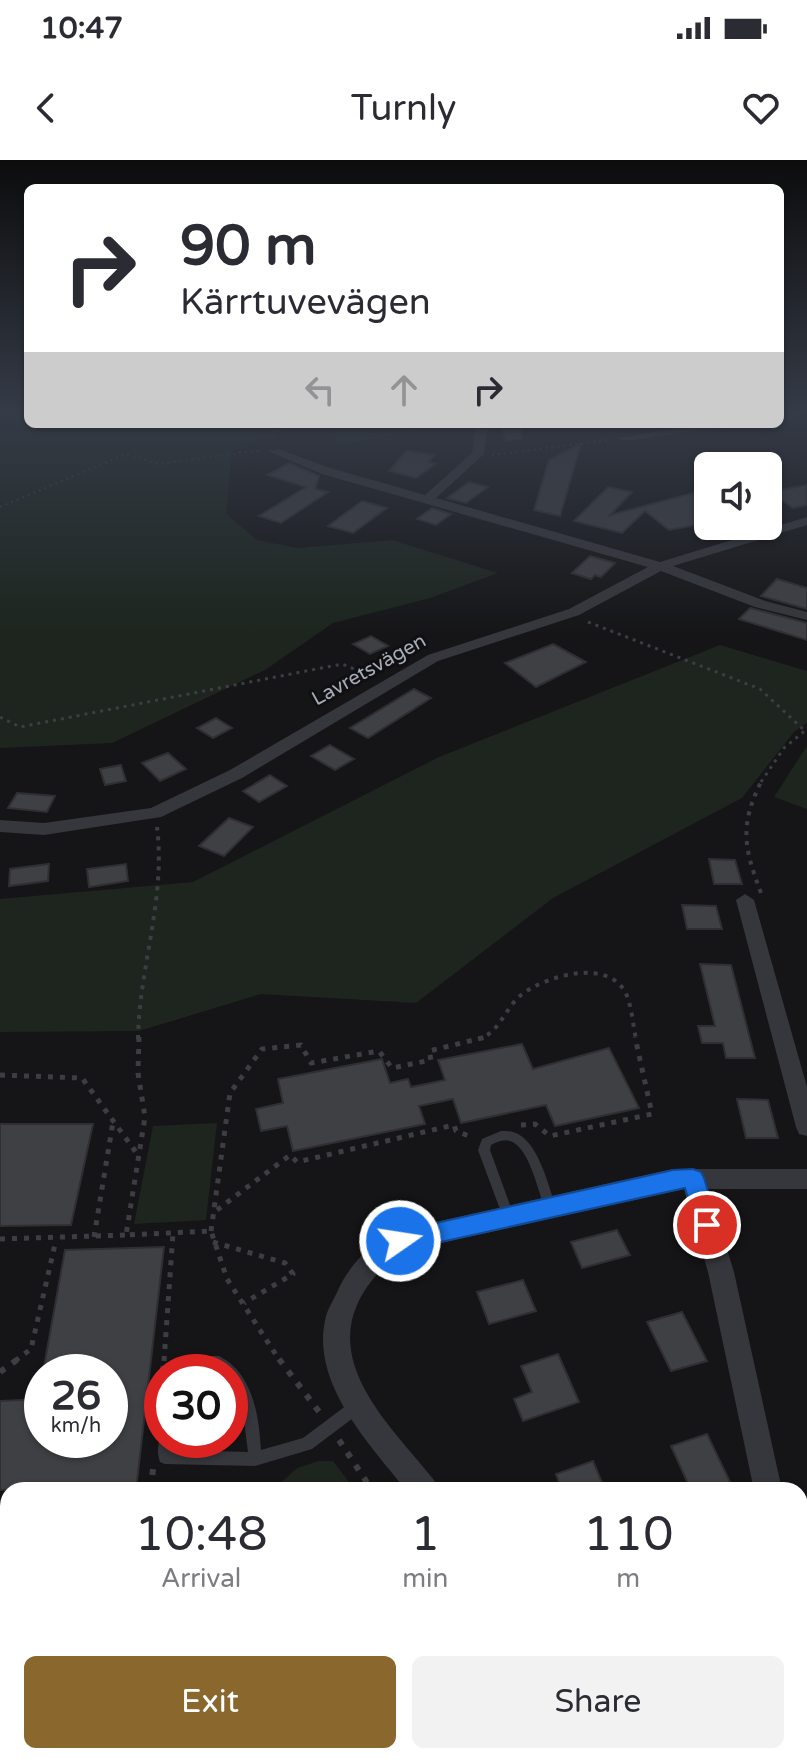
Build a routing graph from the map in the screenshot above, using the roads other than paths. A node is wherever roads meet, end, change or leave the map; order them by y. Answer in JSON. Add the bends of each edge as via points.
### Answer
{"nodes":[{"id":1,"x":384,"y":487,"type":"edge"},
{"id":2,"x":442,"y":487,"type":"edge"},
{"id":3,"x":428,"y":499,"type":"junction"},
{"id":4,"x":807,"y":521,"type":"edge"},
{"id":5,"x":660,"y":566,"type":"junction"},
{"id":6,"x":807,"y":616,"type":"edge"},
{"id":7,"x":0,"y":826,"type":"edge"},
{"id":8,"x":745,"y":900,"type":"road end"},
{"id":9,"x":807,"y":1127,"type":"edge"},
{"id":10,"x":693,"y":1178,"type":"junction"},
{"id":11,"x":807,"y":1179,"type":"edge"},
{"id":12,"x":550,"y":1207,"type":"junction"},
{"id":13,"x":508,"y":1216,"type":"junction"},
{"id":14,"x":248,"y":1403,"type":"edge"},
{"id":15,"x":360,"y":1404,"type":"junction"},
{"id":16,"x":210,"y":1458,"type":"edge"},
{"id":17,"x":255,"y":1459,"type":"junction"},
{"id":18,"x":418,"y":1482,"type":"edge"},
{"id":19,"x":766,"y":1482,"type":"edge"}],
"edges":[{"from":1,"to":3,"type":"street"},
{"from":2,"to":3,"type":"street"},
{"from":3,"to":5,"type":"street"},
{"from":4,"to":5,"type":"street","name":"Lavretsvägen"},
{"from":5,"to":6,"type":"street"},
{"from":5,"to":7,"type":"street","name":"Lavretsvägen","via":[[567,614],[433,658],[236,774],[155,813],[44,829]]},
{"from":8,"to":9,"type":"street"},
{"from":10,"to":11,"type":"street"},
{"from":10,"to":12,"type":"street"},
{"from":10,"to":19,"type":"street","via":[[721,1272]]},
{"from":12,"to":13,"type":"street"},
{"from":12,"to":13,"type":"lane","via":[[524,1140],[513,1133],[496,1135],[484,1150]]},
{"from":13,"to":15,"type":"street","via":[[400,1241],[381,1251],[363,1271],[339,1312],[334,1333],[338,1366]]},
{"from":14,"to":17,"type":"lane"},
{"from":15,"to":17,"type":"lane","via":[[307,1444]]},
{"from":15,"to":18,"type":"street"},
{"from":16,"to":17,"type":"lane"}]}
